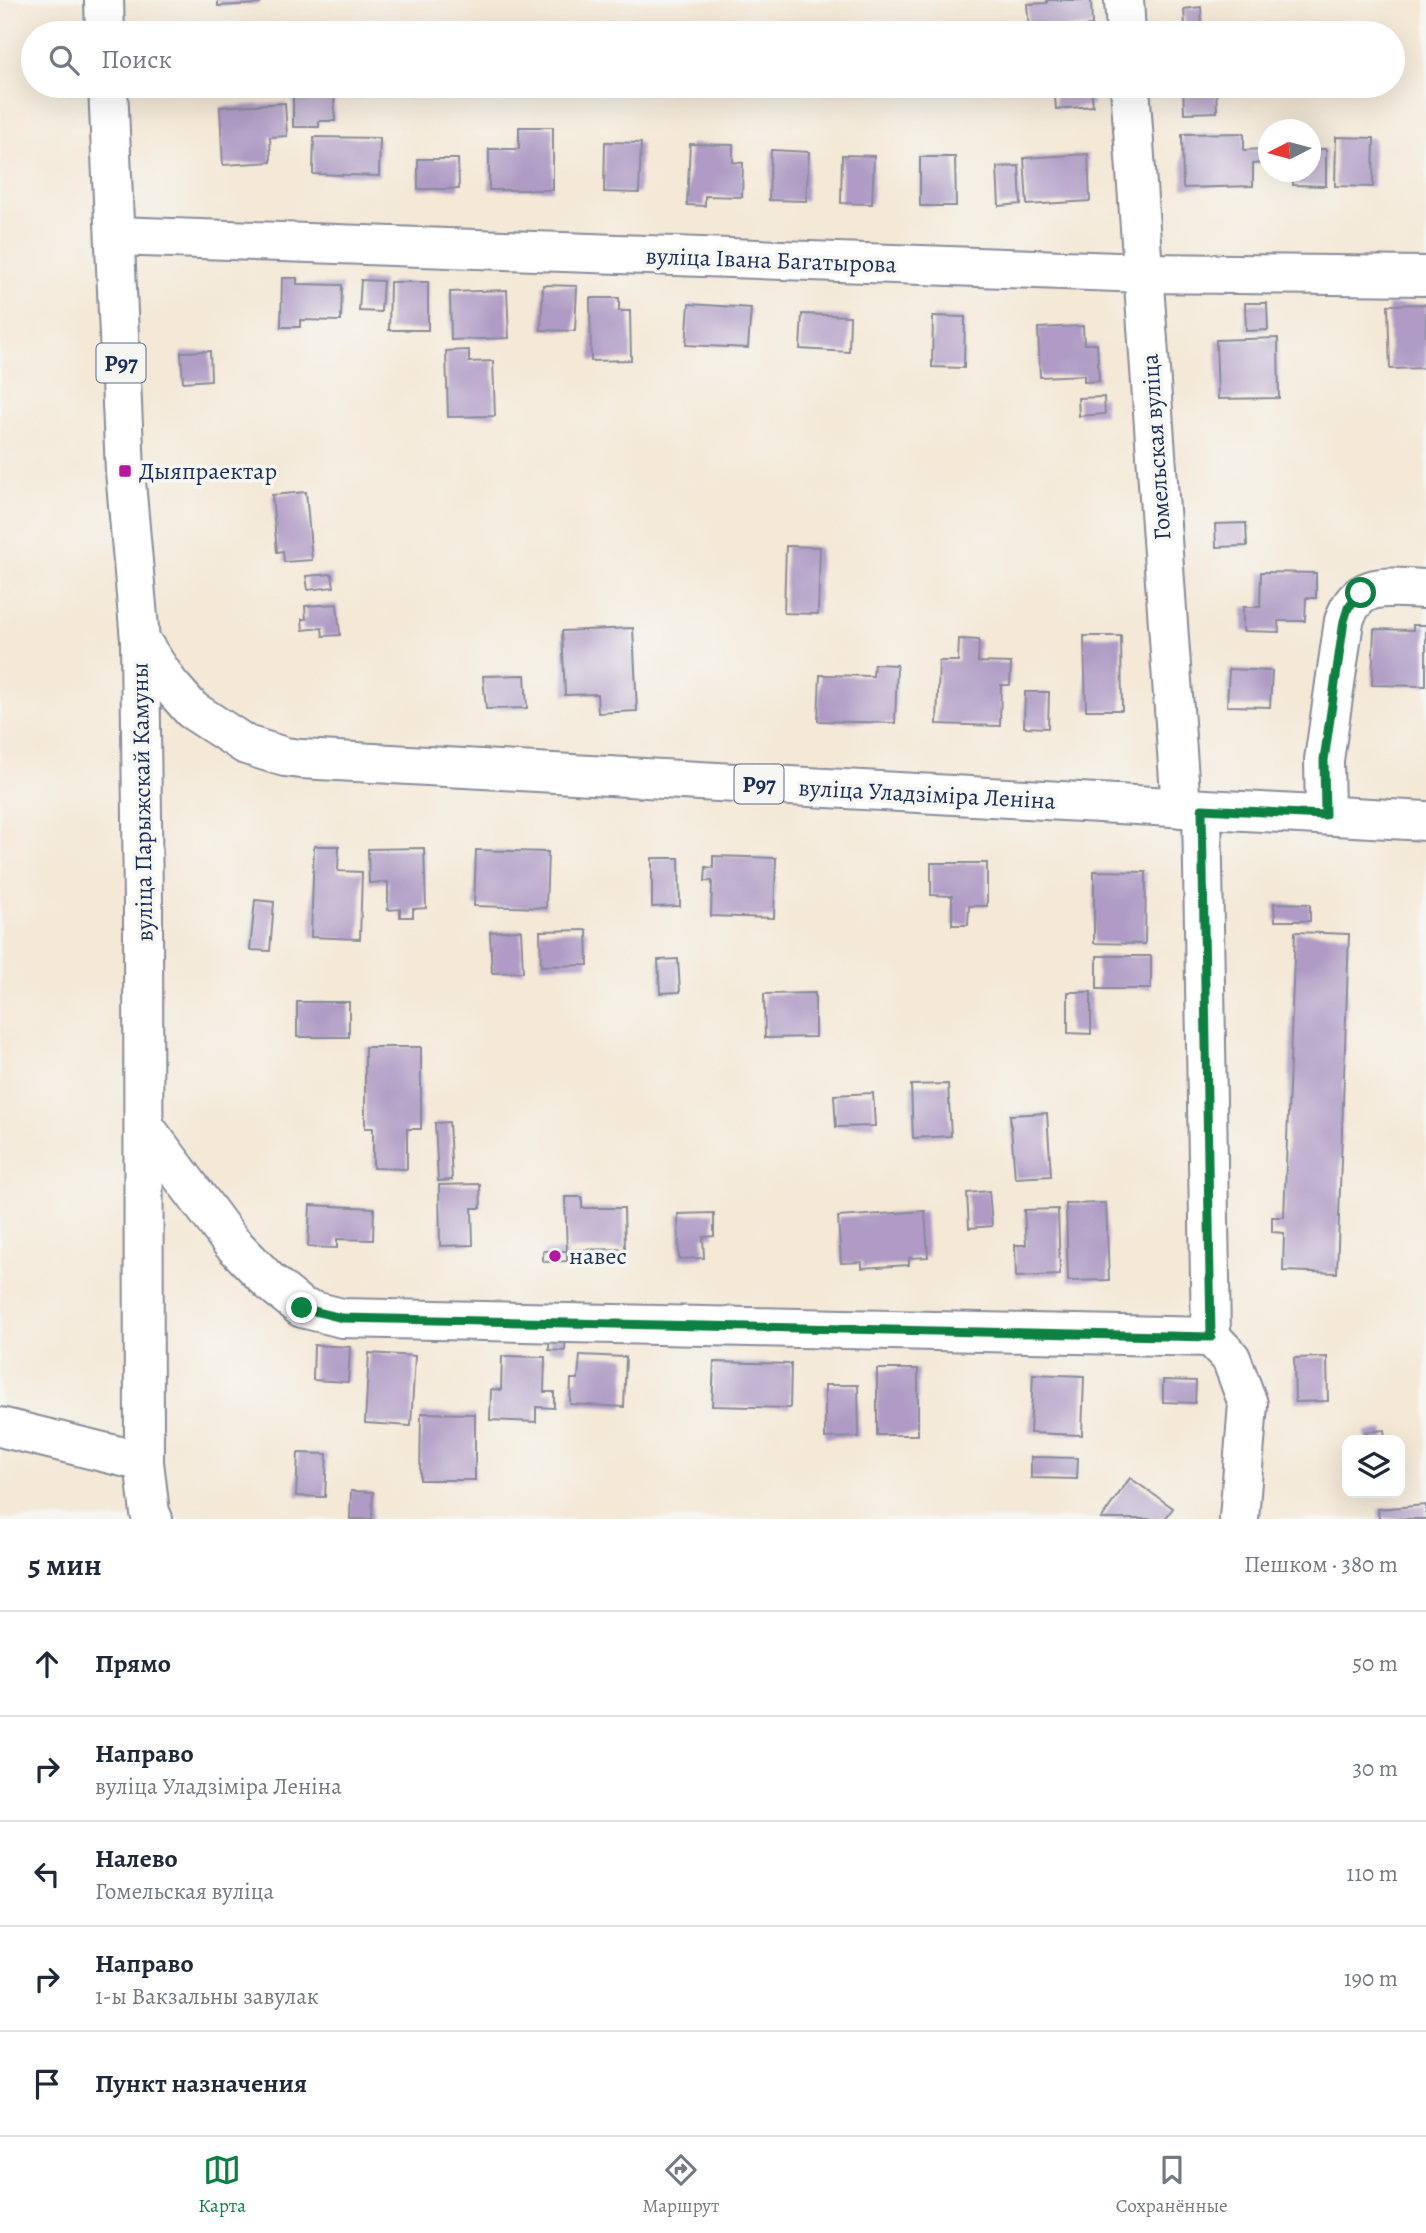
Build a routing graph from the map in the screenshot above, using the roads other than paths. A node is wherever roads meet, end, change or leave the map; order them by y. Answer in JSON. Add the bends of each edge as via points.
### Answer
{"nodes":[{"id":1,"x":1124,"y":0,"type":"edge"},
{"id":2,"x":1125,"y":21,"type":"edge"},
{"id":3,"x":109,"y":98,"type":"edge"},
{"id":4,"x":1131,"y":98,"type":"edge"},
{"id":5,"x":115,"y":236,"type":"junction"},
{"id":6,"x":1144,"y":273,"type":"junction"},
{"id":7,"x":1426,"y":276,"type":"edge"},
{"id":8,"x":1426,"y":589,"type":"edge"},
{"id":9,"x":140,"y":640,"type":"junction"},
{"id":10,"x":1192,"y":808,"type":"junction"},
{"id":11,"x":1325,"y":815,"type":"junction"},
{"id":12,"x":1426,"y":821,"type":"edge"},
{"id":13,"x":144,"y":1126,"type":"junction"},
{"id":14,"x":1211,"y":1337,"type":"junction"},
{"id":15,"x":0,"y":1427,"type":"edge"},
{"id":16,"x":144,"y":1462,"type":"junction"},
{"id":17,"x":142,"y":1517,"type":"edge"},
{"id":18,"x":1239,"y":1519,"type":"edge"}],
"edges":[{"from":1,"to":2,"type":"street"},
{"from":3,"to":5,"type":"street","name":"вуліца Парыжскай Камуны","number":"Р97"},
{"from":4,"to":6,"type":"street","name":"Гомельская вуліца"},
{"from":5,"to":6,"type":"street","name":"вуліца Івана Багатырова"},
{"from":5,"to":9,"type":"street","name":"вуліца Парыжскай Камуны","number":"Р97","via":[[125,471]]},
{"from":6,"to":7,"type":"street","name":"вуліца Івана Багатырова"},
{"from":6,"to":10,"type":"street","name":"Гомельская вуліца"},
{"from":8,"to":11,"type":"street","via":[[1370,590],[1348,608],[1324,760]]},
{"from":9,"to":10,"type":"street","name":"вуліца Уладзіміра Леніна","number":"Р97","via":[[192,710],[246,745],[285,757]]},
{"from":9,"to":13,"type":"street","name":"вуліца Парыжскай Камуны"},
{"from":10,"to":11,"type":"street","name":"вуліца Уладзіміра Леніна","number":"Р97"},
{"from":10,"to":14,"type":"street","name":"Гомельская вуліца"},
{"from":11,"to":12,"type":"street","name":"вуліца Уладзіміра Леніна","number":"Р97"},
{"from":13,"to":14,"type":"street","via":[[231,1242],[268,1281],[302,1308],[342,1318]]},
{"from":13,"to":16,"type":"street","name":"вуліца Парыжскай Камуны"},
{"from":14,"to":18,"type":"street","via":[[1231,1358],[1248,1404]]},
{"from":15,"to":16,"type":"street"},
{"from":16,"to":17,"type":"street","name":"вуліца Парыжскай Камуны"}]}
